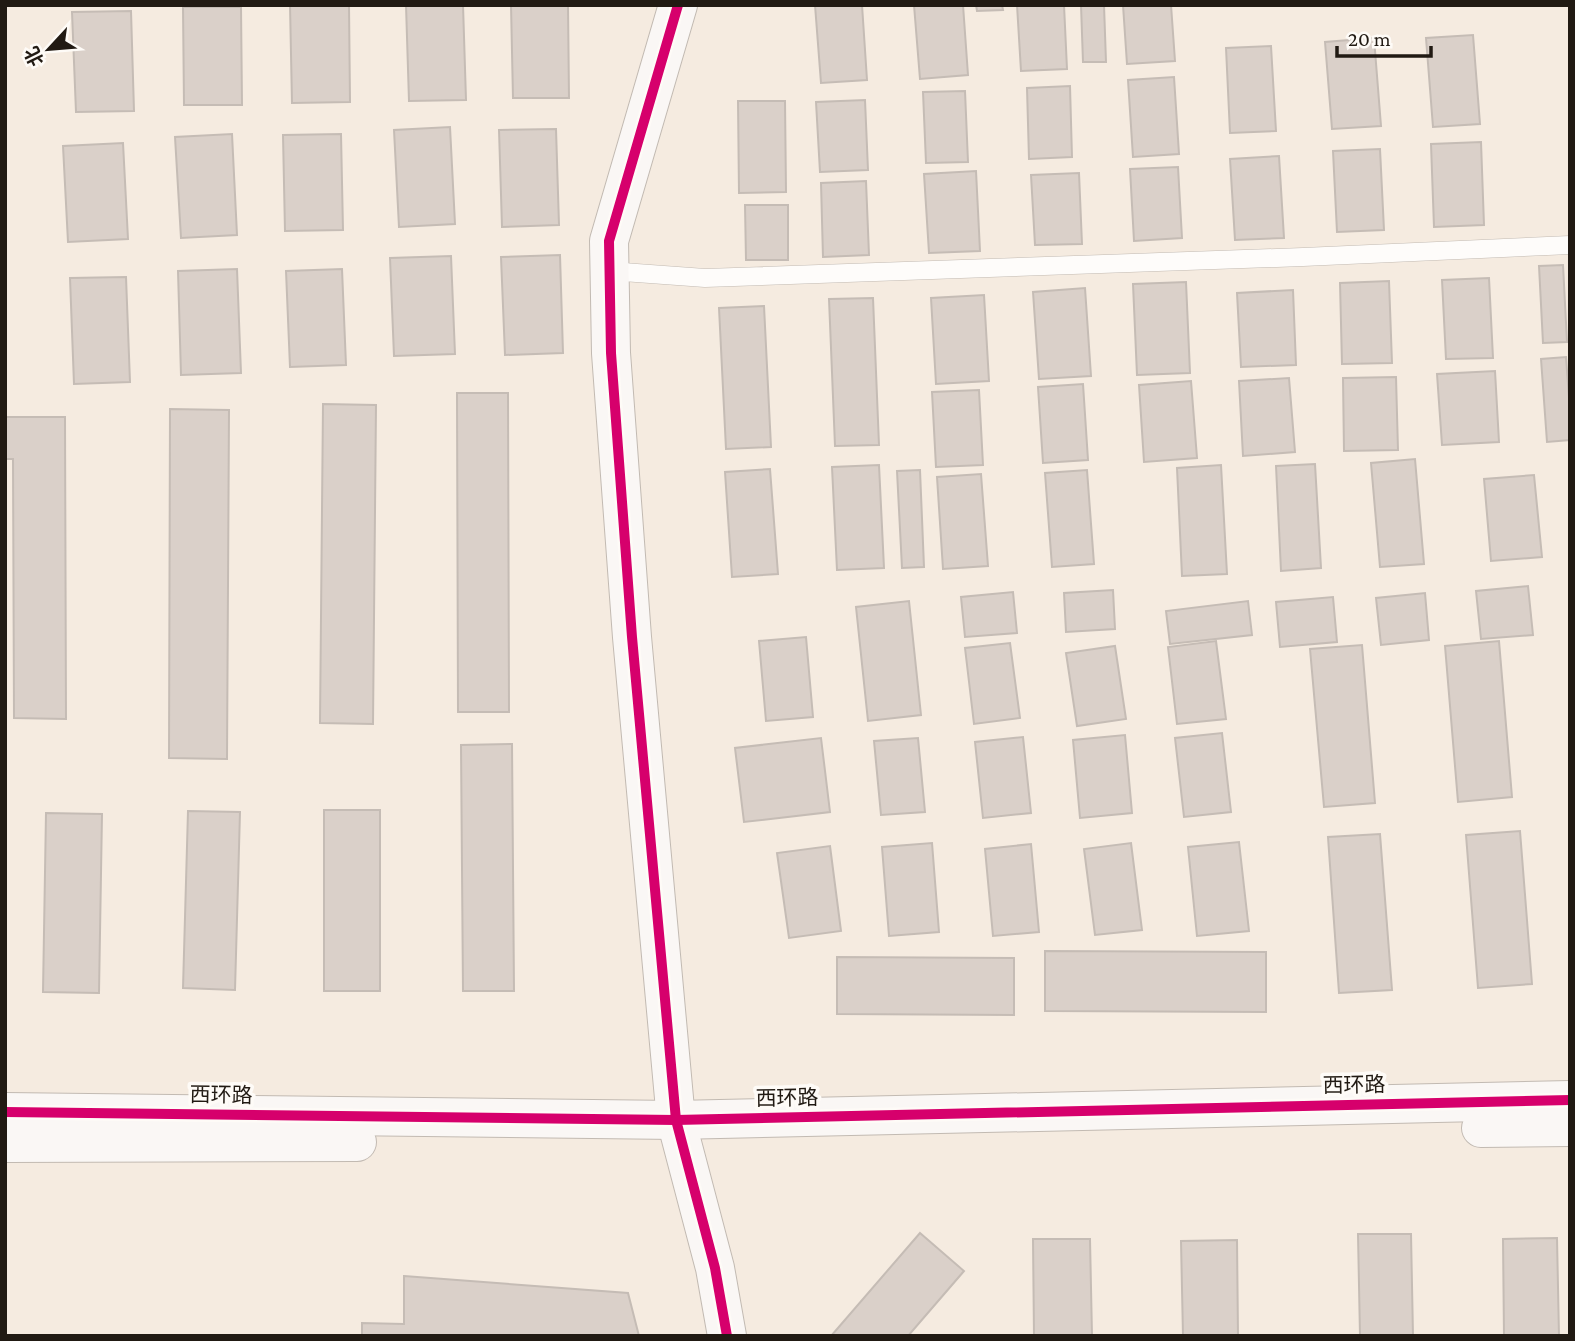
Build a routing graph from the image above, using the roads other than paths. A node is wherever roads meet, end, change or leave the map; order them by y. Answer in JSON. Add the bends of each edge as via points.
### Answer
{"nodes":[{"id":1,"x":678,"y":5,"type":"edge"},
{"id":2,"x":1570,"y":245,"type":"edge"},
{"id":3,"x":609,"y":271,"type":"junction"},
{"id":4,"x":1570,"y":1100,"type":"edge"},
{"id":5,"x":5,"y":1112,"type":"edge"},
{"id":6,"x":1570,"y":1127,"type":"edge"},
{"id":7,"x":679,"y":1130,"type":"junction"},
{"id":8,"x":5,"y":1143,"type":"edge"},
{"id":9,"x":727,"y":1336,"type":"edge"}],
"edges":[{"from":1,"to":3,"type":"street","via":[[609,241]]},
{"from":2,"to":3,"type":"lane","via":[[705,278]]},
{"from":3,"to":7,"type":"street","via":[[632,637]]},
{"from":4,"to":7,"type":"street","name":"西环路"},
{"from":5,"to":7,"type":"street","name":"西环路"},
{"from":6,"to":7,"type":"street","name":"西环路","via":[[1151,1129],[835,1141]]},
{"from":7,"to":8,"type":"street","name":"西环路"},
{"from":7,"to":9,"type":"street","via":[[715,1268]]}]}
